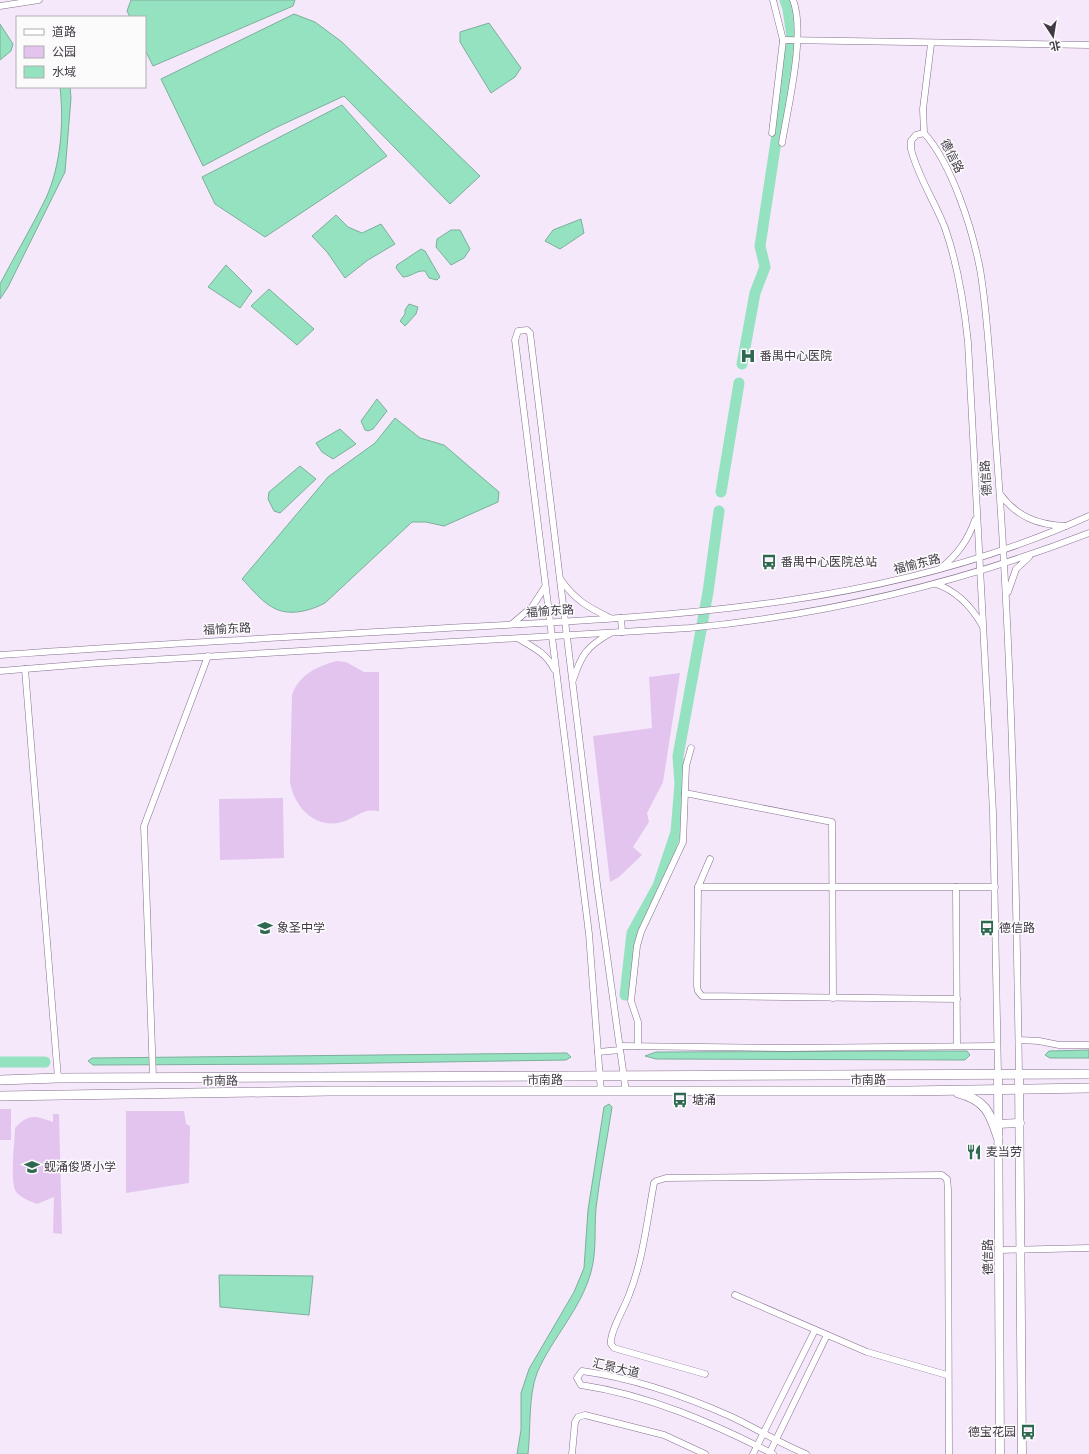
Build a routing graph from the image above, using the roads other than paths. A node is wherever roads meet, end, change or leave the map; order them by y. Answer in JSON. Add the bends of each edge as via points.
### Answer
{"nodes":[{"id":1,"x":39,"y":0,"type":"edge"},
{"id":2,"x":772,"y":0,"type":"edge"},
{"id":3,"x":792,"y":0,"type":"edge"},
{"id":4,"x":0,"y":6,"type":"edge"},
{"id":5,"x":785,"y":40,"type":"junction"},
{"id":6,"x":797,"y":41,"type":"junction"},
{"id":7,"x":931,"y":44,"type":"junction"},
{"id":8,"x":1089,"y":45,"type":"edge"},
{"id":9,"x":772,"y":133,"type":"dead end"},
{"id":10,"x":924,"y":133,"type":"junction"},
{"id":11,"x":782,"y":143,"type":"dead end"},
{"id":12,"x":999,"y":493,"type":"junction"},
{"id":13,"x":976,"y":516,"type":"junction"},
{"id":14,"x":1089,"y":516,"type":"edge"},
{"id":15,"x":1067,"y":526,"type":"junction"},
{"id":16,"x":1089,"y":533,"type":"edge"},
{"id":17,"x":1003,"y":551,"type":"junction"},
{"id":18,"x":1034,"y":554,"type":"junction"},
{"id":19,"x":979,"y":559,"type":"junction"},
{"id":20,"x":1004,"y":564,"type":"junction"},
{"id":21,"x":938,"y":570,"type":"junction"},
{"id":22,"x":979,"y":572,"type":"junction"},
{"id":23,"x":560,"y":579,"type":"junction"},
{"id":24,"x":936,"y":584,"type":"junction"},
{"id":25,"x":545,"y":587,"type":"junction"},
{"id":26,"x":1006,"y":603,"type":"junction"},
{"id":27,"x":611,"y":618,"type":"junction"},
{"id":28,"x":621,"y":618,"type":"junction"},
{"id":29,"x":565,"y":621,"type":"junction"},
{"id":30,"x":549,"y":623,"type":"junction"},
{"id":31,"x":512,"y":625,"type":"junction"},
{"id":32,"x":983,"y":626,"type":"junction"},
{"id":33,"x":622,"y":632,"type":"junction"},
{"id":34,"x":611,"y":633,"type":"junction"},
{"id":35,"x":567,"y":636,"type":"junction"},
{"id":36,"x":551,"y":637,"type":"junction"},
{"id":37,"x":518,"y":639,"type":"junction"},
{"id":38,"x":0,"y":655,"type":"edge"},
{"id":39,"x":208,"y":656,"type":"junction"},
{"id":40,"x":25,"y":669,"type":"junction"},
{"id":41,"x":0,"y":671,"type":"edge"},
{"id":42,"x":556,"y":673,"type":"junction"},
{"id":43,"x":573,"y":682,"type":"junction"},
{"id":44,"x":690,"y":748,"type":"dead end"},
{"id":45,"x":685,"y":793,"type":"junction"},
{"id":46,"x":710,"y":859,"type":"dead end"},
{"id":47,"x":698,"y":887,"type":"junction"},
{"id":48,"x":833,"y":887,"type":"junction"},
{"id":49,"x":956,"y":887,"type":"junction"},
{"id":50,"x":995,"y":887,"type":"junction"},
{"id":51,"x":832,"y":998,"type":"junction"},
{"id":52,"x":957,"y":999,"type":"junction"},
{"id":53,"x":1019,"y":1040,"type":"junction"},
{"id":54,"x":1089,"y":1045,"type":"edge"},
{"id":55,"x":638,"y":1046,"type":"junction"},
{"id":56,"x":957,"y":1046,"type":"junction"},
{"id":57,"x":998,"y":1046,"type":"junction"},
{"id":58,"x":620,"y":1048,"type":"junction"},
{"id":59,"x":598,"y":1052,"type":"junction"},
{"id":60,"x":153,"y":1073,"type":"junction"},
{"id":61,"x":998,"y":1074,"type":"junction"},
{"id":62,"x":1019,"y":1074,"type":"junction"},
{"id":63,"x":1089,"y":1074,"type":"edge"},
{"id":64,"x":576,"y":1076,"type":"junction"},
{"id":65,"x":600,"y":1076,"type":"junction"},
{"id":66,"x":624,"y":1076,"type":"junction"},
{"id":67,"x":648,"y":1076,"type":"junction"},
{"id":68,"x":58,"y":1078,"type":"junction"},
{"id":69,"x":0,"y":1080,"type":"edge"},
{"id":70,"x":1089,"y":1088,"type":"edge"},
{"id":71,"x":1020,"y":1089,"type":"junction"},
{"id":72,"x":998,"y":1090,"type":"junction"},
{"id":73,"x":946,"y":1091,"type":"junction"},
{"id":74,"x":576,"y":1092,"type":"junction"},
{"id":75,"x":601,"y":1092,"type":"junction"},
{"id":76,"x":626,"y":1092,"type":"junction"},
{"id":77,"x":648,"y":1092,"type":"junction"},
{"id":78,"x":0,"y":1096,"type":"edge"},
{"id":79,"x":1020,"y":1123,"type":"junction"},
{"id":80,"x":998,"y":1124,"type":"junction"},
{"id":81,"x":998,"y":1137,"type":"junction"},
{"id":82,"x":1089,"y":1248,"type":"edge"},
{"id":83,"x":1000,"y":1250,"type":"junction"},
{"id":84,"x":1021,"y":1250,"type":"junction"},
{"id":85,"x":735,"y":1295,"type":"dead end"},
{"id":86,"x":815,"y":1330,"type":"junction"},
{"id":87,"x":827,"y":1335,"type":"junction"},
{"id":88,"x":705,"y":1374,"type":"dead end"},
{"id":89,"x":947,"y":1375,"type":"junction"},
{"id":90,"x":763,"y":1433,"type":"junction"},
{"id":91,"x":775,"y":1440,"type":"junction"},
{"id":92,"x":757,"y":1446,"type":"junction"},
{"id":93,"x":770,"y":1453,"type":"edge"},
{"id":94,"x":572,"y":1454,"type":"edge"},
{"id":95,"x":705,"y":1454,"type":"edge"},
{"id":96,"x":753,"y":1454,"type":"edge"},
{"id":97,"x":806,"y":1454,"type":"edge"},
{"id":98,"x":948,"y":1454,"type":"edge"},
{"id":99,"x":1000,"y":1454,"type":"edge"},
{"id":100,"x":1022,"y":1454,"type":"edge"}],
"edges":[{"from":1,"to":4,"type":"street"},
{"from":2,"to":5,"type":"street"},
{"from":3,"to":6,"type":"street","via":[[795,7]]},
{"from":5,"to":6,"type":"street"},
{"from":5,"to":9,"type":"street"},
{"from":6,"to":7,"type":"street"},
{"from":6,"to":11,"type":"street"},
{"from":7,"to":8,"type":"street"},
{"from":7,"to":10,"type":"street","via":[[922,109]]},
{"from":10,"to":12,"type":"street","name":"德信路","via":[[934,144],[960,200],[980,269],[988,327]]},
{"from":10,"to":13,"type":"street","name":"德信路","via":[[916,135],[911,149],[945,229],[964,306]]},
{"from":12,"to":15,"type":"street","via":[[1007,504],[1026,518],[1047,525]]},
{"from":12,"to":17,"type":"street","name":"德信路"},
{"from":13,"to":19,"type":"street","name":"德信路"},
{"from":13,"to":21,"type":"street","via":[[962,548]]},
{"from":14,"to":15,"type":"street","name":"福愉东路"},
{"from":15,"to":17,"type":"street","name":"福愉东路"},
{"from":16,"to":18,"type":"street","name":"福愉东路"},
{"from":17,"to":19,"type":"street","name":"福愉东路"},
{"from":17,"to":20,"type":"street","name":"德信路"},
{"from":18,"to":20,"type":"street","name":"福愉东路"},
{"from":18,"to":26,"type":"street","via":[[1016,569],[1009,584]]},
{"from":19,"to":21,"type":"street","name":"福愉东路"},
{"from":19,"to":22,"type":"street","name":"德信路"},
{"from":20,"to":22,"type":"street","name":"福愉东路"},
{"from":20,"to":26,"type":"street","name":"德信路"},
{"from":21,"to":28,"type":"street","name":"福愉东路","via":[[806,599],[688,614]]},
{"from":22,"to":24,"type":"street","name":"福愉东路"},
{"from":22,"to":32,"type":"street","name":"德信路"},
{"from":23,"to":25,"type":"street","via":[[530,333],[523,330],[518,331],[514,340]]},
{"from":23,"to":27,"type":"street","via":[[572,595],[587,607]]},
{"from":23,"to":29,"type":"street"},
{"from":24,"to":32,"type":"street","via":[[949,588],[961,598]]},
{"from":24,"to":33,"type":"street","name":"福愉东路","via":[[842,606],[716,626]]},
{"from":25,"to":30,"type":"street"},
{"from":25,"to":31,"type":"street","via":[[532,606]]},
{"from":26,"to":53,"type":"street","name":"德信路","via":[[1015,812]]},
{"from":27,"to":28,"type":"street","name":"福愉东路"},
{"from":27,"to":29,"type":"street","name":"福愉东路"},
{"from":28,"to":33,"type":"street"},
{"from":29,"to":30,"type":"street","name":"福愉东路"},
{"from":29,"to":35,"type":"street"},
{"from":30,"to":31,"type":"street","name":"福愉东路"},
{"from":30,"to":36,"type":"street"},
{"from":31,"to":38,"type":"street","name":"福愉东路"},
{"from":32,"to":50,"type":"street","name":"德信路","via":[[994,812]]},
{"from":33,"to":34,"type":"street","name":"福愉东路"},
{"from":34,"to":35,"type":"street","name":"福愉东路"},
{"from":34,"to":43,"type":"street","via":[[589,647],[581,658]]},
{"from":35,"to":36,"type":"street","name":"福愉东路"},
{"from":35,"to":43,"type":"street"},
{"from":36,"to":37,"type":"street","name":"福愉东路"},
{"from":36,"to":42,"type":"street"},
{"from":37,"to":39,"type":"street","name":"福愉东路"},
{"from":37,"to":42,"type":"street","via":[[546,657]]},
{"from":39,"to":40,"type":"street","name":"福愉东路"},
{"from":39,"to":60,"type":"street","via":[[144,826]]},
{"from":40,"to":41,"type":"street","name":"福愉东路"},
{"from":40,"to":68,"type":"street"},
{"from":42,"to":59,"type":"street","via":[[589,934]]},
{"from":43,"to":58,"type":"street"},
{"from":44,"to":45,"type":"street"},
{"from":45,"to":48,"type":"street","via":[[832,822]]},
{"from":45,"to":55,"type":"street","via":[[683,842],[641,932],[637,946],[631,1001],[638,1022]]},
{"from":46,"to":47,"type":"street"},
{"from":47,"to":48,"type":"street"},
{"from":47,"to":51,"type":"street","via":[[697,986],[702,996]]},
{"from":48,"to":49,"type":"street"},
{"from":48,"to":51,"type":"street"},
{"from":49,"to":50,"type":"street"},
{"from":49,"to":52,"type":"street"},
{"from":50,"to":57,"type":"street","name":"德信路"},
{"from":51,"to":52,"type":"street"},
{"from":52,"to":56,"type":"street"},
{"from":53,"to":54,"type":"street","via":[[1059,1045]]},
{"from":53,"to":62,"type":"street","name":"德信路"},
{"from":55,"to":56,"type":"street"},
{"from":55,"to":58,"type":"street"},
{"from":56,"to":57,"type":"street"},
{"from":57,"to":61,"type":"street","name":"德信路"},
{"from":58,"to":59,"type":"street"},
{"from":58,"to":66,"type":"street"},
{"from":59,"to":65,"type":"street"},
{"from":60,"to":64,"type":"highway","name":"市南路"},
{"from":60,"to":68,"type":"highway","name":"市南路"},
{"from":61,"to":62,"type":"highway","name":"市南路"},
{"from":61,"to":67,"type":"highway","name":"市南路"},
{"from":61,"to":72,"type":"main road","name":"德信路"},
{"from":62,"to":63,"type":"highway","name":"市南路"},
{"from":62,"to":71,"type":"main road","name":"德信路"},
{"from":64,"to":65,"type":"highway","name":"市南路"},
{"from":64,"to":74,"type":"highway"},
{"from":65,"to":66,"type":"highway","name":"市南路"},
{"from":65,"to":75,"type":"street"},
{"from":66,"to":67,"type":"highway","name":"市南路"},
{"from":66,"to":76,"type":"street"},
{"from":67,"to":77,"type":"highway"},
{"from":68,"to":69,"type":"highway","name":"市南路"},
{"from":70,"to":71,"type":"highway","name":"市南路"},
{"from":71,"to":72,"type":"highway","name":"市南路"},
{"from":71,"to":79,"type":"main road","name":"德信路"},
{"from":72,"to":73,"type":"highway","name":"市南路"},
{"from":72,"to":80,"type":"main road","name":"德信路"},
{"from":73,"to":77,"type":"highway","name":"市南路"},
{"from":73,"to":81,"type":"highway","via":[[968,1096],[984,1106],[992,1117]]},
{"from":74,"to":75,"type":"highway","name":"市南路"},
{"from":74,"to":78,"type":"highway","name":"市南路","via":[[330,1091]]},
{"from":75,"to":76,"type":"highway","name":"市南路"},
{"from":76,"to":77,"type":"highway","name":"市南路"},
{"from":79,"to":80,"type":"main road"},
{"from":79,"to":84,"type":"main road","name":"德信路"},
{"from":80,"to":81,"type":"main road","name":"德信路"},
{"from":81,"to":83,"type":"main road","name":"德信路"},
{"from":82,"to":84,"type":"street"},
{"from":83,"to":84,"type":"street"},
{"from":83,"to":99,"type":"main road","name":"德信路"},
{"from":84,"to":100,"type":"main road","name":"德信路"},
{"from":85,"to":86,"type":"street"},
{"from":86,"to":87,"type":"street"},
{"from":86,"to":90,"type":"street"},
{"from":87,"to":89,"type":"street","via":[[873,1354]]},
{"from":87,"to":91,"type":"street"},
{"from":88,"to":89,"type":"street","via":[[614,1348],[611,1344],[611,1336],[631,1291],[642,1249],[654,1183],[661,1178],[782,1175],[945,1177],[948,1189],[949,1237]]},
{"from":89,"to":98,"type":"street"},
{"from":90,"to":91,"type":"street","name":"汇景大道"},
{"from":90,"to":92,"type":"street"},
{"from":90,"to":92,"type":"street","name":"汇景大道","via":[[698,1403],[653,1388],[582,1371],[576,1378],[580,1385],[622,1394],[693,1416]]},
{"from":91,"to":93,"type":"street"},
{"from":91,"to":97,"type":"street","name":"汇景大道"},
{"from":92,"to":93,"type":"street","name":"汇景大道"},
{"from":92,"to":96,"type":"street"},
{"from":94,"to":95,"type":"street","via":[[575,1422],[578,1417],[585,1415],[664,1435]]}]}
